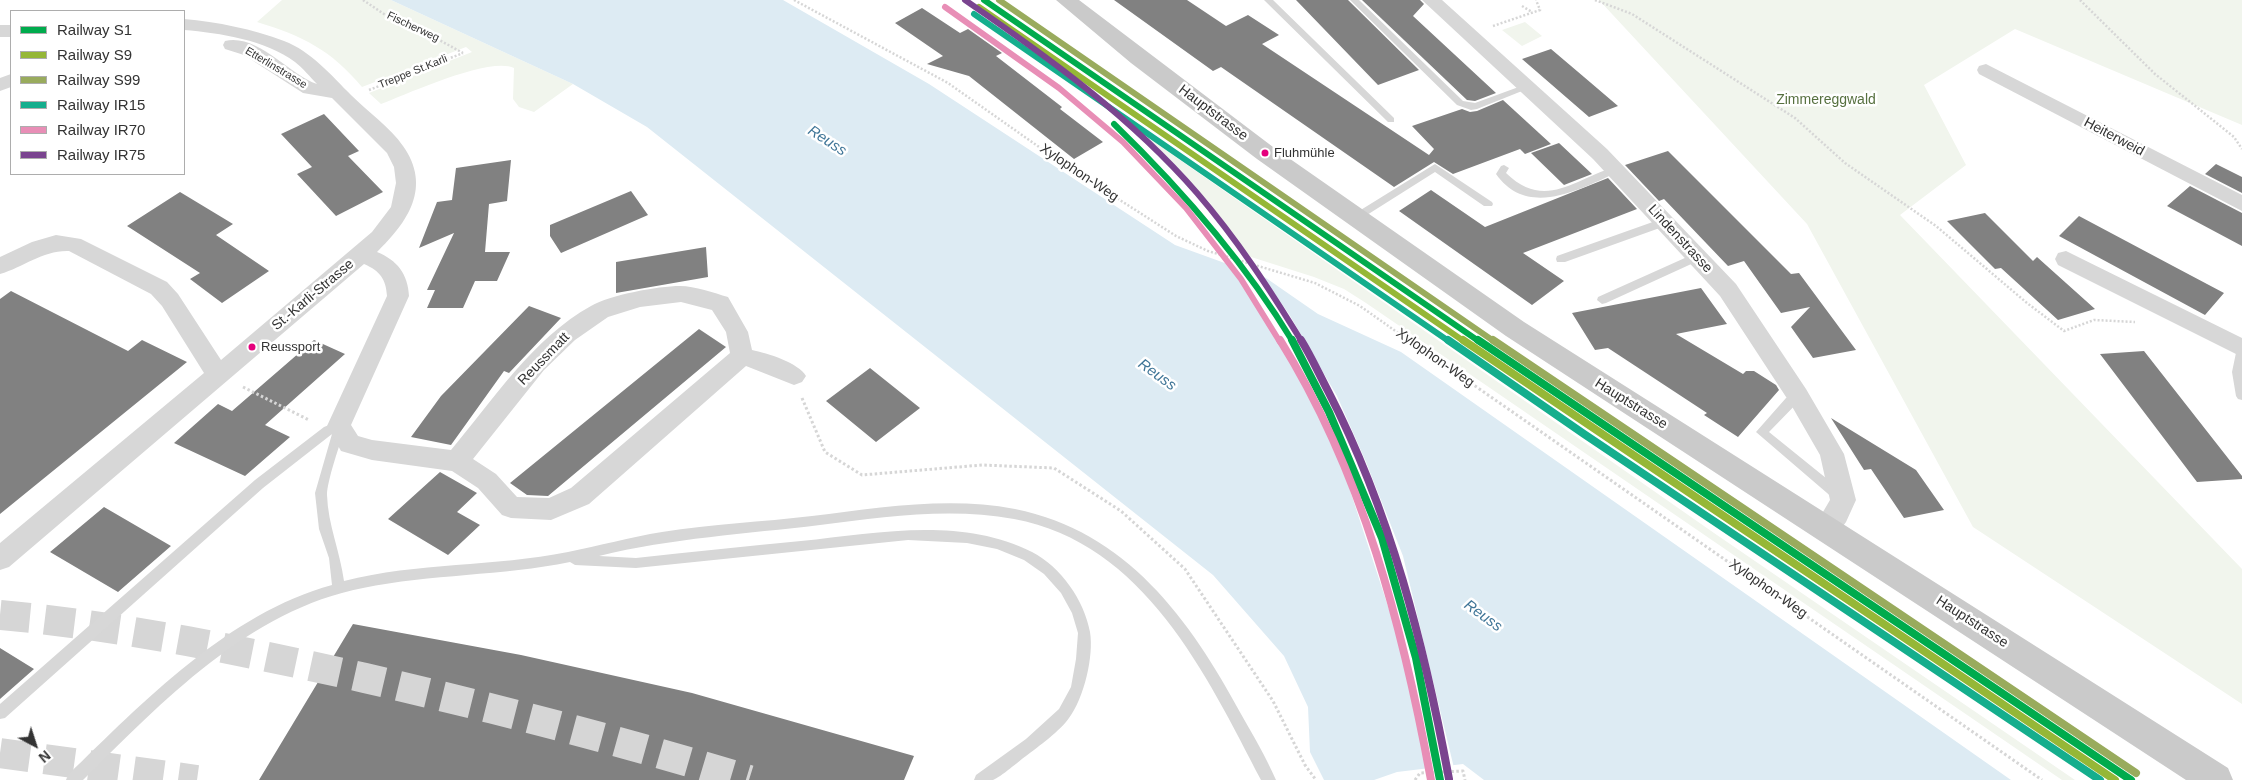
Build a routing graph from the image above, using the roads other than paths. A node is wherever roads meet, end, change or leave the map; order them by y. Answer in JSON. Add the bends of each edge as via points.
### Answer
{"nodes":[{"id":1,"x":1066,"y":0,"type":"edge"},
{"id":2,"x":1268,"y":0,"type":"edge"},
{"id":3,"x":1354,"y":0,"type":"edge"},
{"id":4,"x":1431,"y":0,"type":"edge"},
{"id":5,"x":185,"y":25,"type":"edge"},
{"id":6,"x":185,"y":39,"type":"edge"},
{"id":7,"x":1986,"y":70,"type":"dead end"},
{"id":8,"x":1527,"y":87,"type":"junction"},
{"id":9,"x":339,"y":93,"type":"junction"},
{"id":10,"x":1391,"y":120,"type":"dead end"},
{"id":11,"x":1504,"y":168,"type":"dead end"},
{"id":12,"x":1615,"y":170,"type":"junction"},
{"id":13,"x":1488,"y":204,"type":"dead end"},
{"id":14,"x":2242,"y":204,"type":"edge"},
{"id":15,"x":1355,"y":218,"type":"junction"},
{"id":16,"x":1664,"y":222,"type":"junction"},
{"id":17,"x":361,"y":255,"type":"junction"},
{"id":18,"x":1696,"y":257,"type":"junction"},
{"id":19,"x":1562,"y":259,"type":"dead end"},
{"id":20,"x":2066,"y":259,"type":"dead end"},
{"id":21,"x":0,"y":266,"type":"edge"},
{"id":22,"x":1602,"y":300,"type":"dead end"},
{"id":23,"x":2242,"y":348,"type":"edge"},
{"id":24,"x":742,"y":356,"type":"junction"},
{"id":25,"x":794,"y":376,"type":"road end"},
{"id":26,"x":227,"y":379,"type":"junction"},
{"id":27,"x":1798,"y":396,"type":"junction"},
{"id":28,"x":2242,"y":396,"type":"edge"},
{"id":29,"x":334,"y":428,"type":"junction"},
{"id":30,"x":457,"y":461,"type":"junction"},
{"id":31,"x":1843,"y":500,"type":"junction"},
{"id":32,"x":1826,"y":529,"type":"junction"},
{"id":33,"x":0,"y":559,"type":"edge"},
{"id":34,"x":558,"y":559,"type":"junction"},
{"id":35,"x":339,"y":588,"type":"junction"},
{"id":36,"x":0,"y":713,"type":"edge"},
{"id":37,"x":73,"y":780,"type":"edge"},
{"id":38,"x":980,"y":780,"type":"edge"},
{"id":39,"x":1269,"y":780,"type":"edge"},
{"id":40,"x":2216,"y":780,"type":"edge"}],
"edges":[{"from":1,"to":15,"type":"main road","name":"Hauptstrasse"},
{"from":2,"to":10,"type":"lane"},
{"from":3,"to":8,"type":"lane","via":[[1465,105],[1477,106]]},
{"from":4,"to":8,"type":"street","name":"Lindenstrasse"},
{"from":5,"to":9,"type":"street","name":"St.-Karli-Strasse","via":[[244,35],[279,45],[302,58]]},
{"from":6,"to":9,"type":"street","name":"Etterlinstrasse","via":[[215,39],[251,51],[310,89]]},
{"from":7,"to":14,"type":"street","name":"Heiterweid"},
{"from":8,"to":12,"type":"street","name":"Lindenstrasse"},
{"from":9,"to":17,"type":"street","name":"St.-Karli-Strasse","via":[[395,149],[405,168],[404,203],[391,224]]},
{"from":11,"to":12,"type":"lane","via":[[1501,174],[1508,183],[1524,194],[1540,196],[1558,194]]},
{"from":12,"to":16,"type":"street","name":"Lindenstrasse"},
{"from":13,"to":15,"type":"lane","via":[[1434,167]]},
{"from":15,"to":32,"type":"main road","name":"Hauptstrasse","via":[[1514,329]]},
{"from":16,"to":18,"type":"street","name":"Lindenstrasse"},
{"from":16,"to":19,"type":"lane"},
{"from":17,"to":26,"type":"street","name":"St.-Karli-Strasse"},
{"from":17,"to":29,"type":"street","via":[[375,258],[388,266],[397,284],[398,296]]},
{"from":18,"to":22,"type":"lane"},
{"from":18,"to":27,"type":"street","name":"Lindenstrasse","via":[[1728,290]]},
{"from":20,"to":23,"type":"street"},
{"from":21,"to":26,"type":"street","via":[[56,242],[73,244],[159,288]]},
{"from":23,"to":28,"type":"lane","via":[[2236,367]]},
{"from":24,"to":25,"type":"street","via":[[762,361]]},
{"from":24,"to":30,"type":"street","via":[[580,496],[551,509],[511,507],[487,481]]},
{"from":24,"to":30,"type":"street","name":"Reussmatt","via":[[737,332],[720,303],[681,294],[640,299],[600,311],[567,334],[536,364]]},
{"from":26,"to":33,"type":"street","name":"St.-Karli-Strasse"},
{"from":27,"to":31,"type":"street","name":"Lindenstrasse","via":[[1832,454]]},
{"from":27,"to":31,"type":"lane","via":[[1762,432]]},
{"from":29,"to":30,"type":"street","via":[[350,444],[372,450]]},
{"from":29,"to":35,"type":"lane","via":[[321,493],[325,529],[335,558]]},
{"from":29,"to":36,"type":"lane","via":[[259,484]]},
{"from":31,"to":32,"type":"street"},
{"from":32,"to":40,"type":"main road","name":"Hauptstrasse"},
{"from":34,"to":35,"type":"lane","via":[[385,579]]},
{"from":34,"to":38,"type":"lane","via":[[636,563],[908,535],[967,538],[998,544],[1028,556],[1048,570],[1066,589],[1078,611],[1084,633],[1083,660],[1077,688],[1064,714],[1031,744]]},
{"from":34,"to":39,"type":"lane","via":[[644,541],[905,512],[960,508],[1008,513],[1044,522],[1077,534],[1106,552],[1159,600],[1209,669]]},
{"from":35,"to":37,"type":"lane","via":[[299,602],[225,645],[147,710]]}]}
